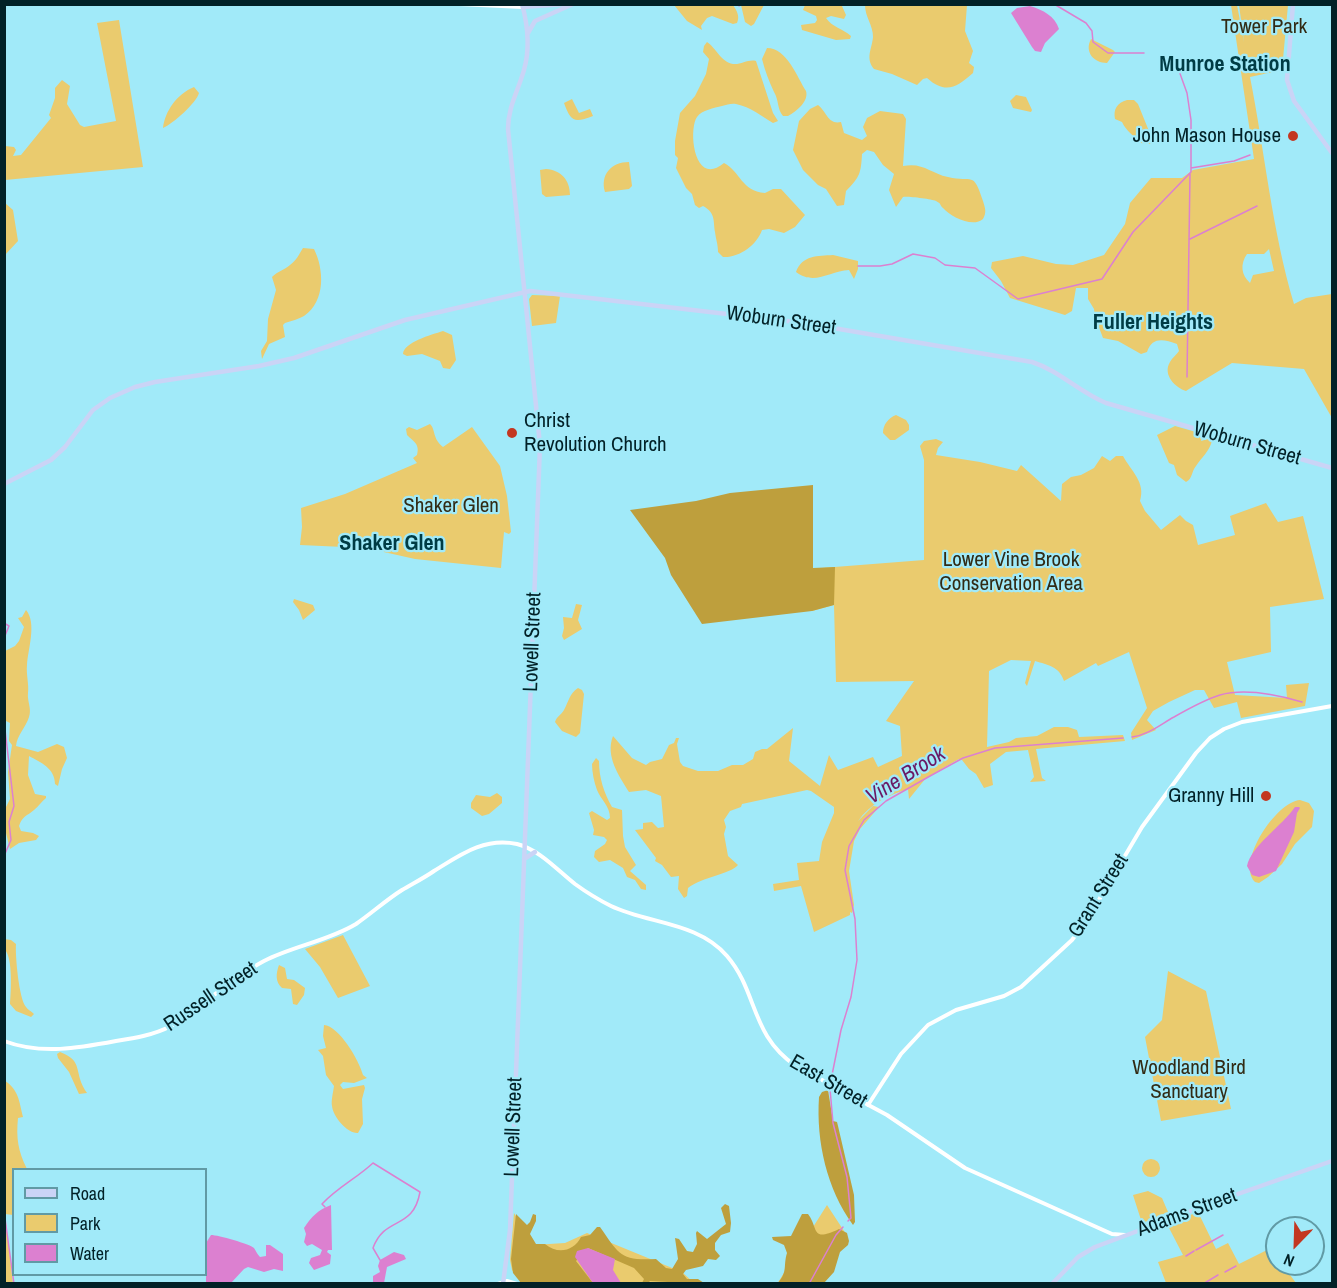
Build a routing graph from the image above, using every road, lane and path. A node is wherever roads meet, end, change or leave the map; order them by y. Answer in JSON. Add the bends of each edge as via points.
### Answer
{"nodes":[{"id":1,"x":459,"y":4,"type":"edge"},
{"id":2,"x":564,"y":4,"type":"edge"},
{"id":3,"x":573,"y":4,"type":"edge"},
{"id":4,"x":1293,"y":4,"type":"edge"},
{"id":5,"x":523,"y":6,"type":"edge"},
{"id":6,"x":527,"y":35,"type":"junction"},
{"id":7,"x":1332,"y":153,"type":"edge"},
{"id":8,"x":525,"y":292,"type":"junction"},
{"id":9,"x":1332,"y":468,"type":"edge"},
{"id":10,"x":4,"y":484,"type":"edge"},
{"id":11,"x":1332,"y":706,"type":"edge"},
{"id":12,"x":525,"y":847,"type":"junction"},
{"id":13,"x":535,"y":852,"type":"junction"},
{"id":14,"x":524,"y":859,"type":"junction"},
{"id":15,"x":402,"y":890,"type":"joint"},
{"id":16,"x":4,"y":1041,"type":"edge"},
{"id":17,"x":868,"y":1105,"type":"junction"},
{"id":18,"x":1332,"y":1161,"type":"edge"},
{"id":19,"x":1110,"y":1233,"type":"junction"},
{"id":20,"x":1129,"y":1234,"type":"junction"},
{"id":21,"x":1109,"y":1242,"type":"junction"},
{"id":22,"x":502,"y":1283,"type":"edge"},
{"id":23,"x":517,"y":1284,"type":"edge"},
{"id":24,"x":1052,"y":1284,"type":"edge"}],
"edges":[{"from":1,"to":5,"type":"street"},
{"from":2,"to":5,"type":"main road"},
{"from":3,"to":6,"type":"main road","via":[[535,21]]},
{"from":4,"to":7,"type":"main road","via":[[1287,80],[1294,102]]},
{"from":5,"to":6,"type":"main road","name":"Lowell Street"},
{"from":6,"to":8,"type":"main road","name":"Lowell Street","via":[[526,60],[510,106],[508,126]]},
{"from":8,"to":9,"type":"main road","name":"Woburn Street","via":[[804,323],[1032,363],[1106,404]]},
{"from":8,"to":10,"type":"main road","name":"Woburn Street","via":[[405,320],[294,358],[148,383],[117,395],[91,412],[55,457]]},
{"from":8,"to":12,"type":"main road","name":"Lowell Street","via":[[540,445]]},
{"from":11,"to":17,"type":"street","name":"Grant Street","via":[[1242,722],[1210,738],[1142,827],[1072,940],[1017,989],[956,1010],[928,1025],[901,1054]]},
{"from":12,"to":13,"type":"street","name":"East Street"},
{"from":12,"to":14,"type":"main road","name":"Lowell Street"},
{"from":12,"to":15,"type":"street","name":"East Street","via":[[498,842],[474,848]]},
{"from":13,"to":14,"type":"main road"},
{"from":13,"to":17,"type":"street","name":"East Street","via":[[609,905],[687,929],[712,942],[739,974],[761,1028],[784,1057]]},
{"from":14,"to":22,"type":"main road","name":"Lowell Street","via":[[510,1230]]},
{"from":15,"to":16,"type":"street","name":"Russell Street","via":[[347,929],[246,971],[175,1023],[153,1034],[58,1049]]},
{"from":17,"to":19,"type":"street","name":"East Street","via":[[965,1168]]},
{"from":18,"to":20,"type":"main road","name":"Adams Street"},
{"from":19,"to":20,"type":"street","name":"East Street"},
{"from":19,"to":21,"type":"street"},
{"from":20,"to":21,"type":"main road","name":"Adams Street"},
{"from":21,"to":24,"type":"main road","name":"Adams Street","via":[[1078,1257]]},
{"from":22,"to":23,"type":"street"}]}
